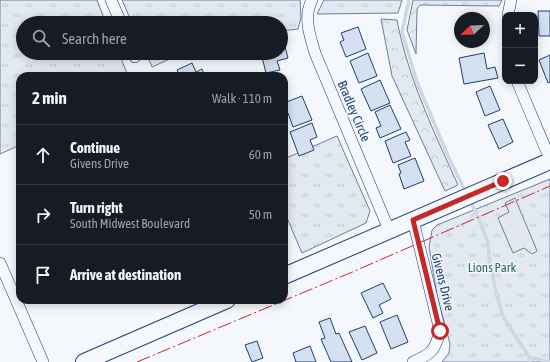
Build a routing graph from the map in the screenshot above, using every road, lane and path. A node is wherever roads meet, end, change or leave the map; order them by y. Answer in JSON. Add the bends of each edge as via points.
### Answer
{"nodes":[{"id":1,"x":111,"y":0,"type":"edge"},
{"id":2,"x":312,"y":0,"type":"edge"},
{"id":3,"x":511,"y":0,"type":"edge"},
{"id":4,"x":509,"y":12,"type":"edge"},
{"id":5,"x":118,"y":16,"type":"edge"},
{"id":6,"x":517,"y":84,"type":"edge"},
{"id":7,"x":550,"y":160,"type":"edge"},
{"id":8,"x":413,"y":220,"type":"junction"},
{"id":9,"x":389,"y":230,"type":"junction"},
{"id":10,"x":0,"y":263,"type":"edge"},
{"id":11,"x":288,"y":274,"type":"edge"},
{"id":12,"x":16,"y":300,"type":"edge"},
{"id":13,"x":18,"y":304,"type":"edge"},
{"id":14,"x":218,"y":304,"type":"edge"},
{"id":15,"x":43,"y":362,"type":"edge"},
{"id":16,"x":84,"y":362,"type":"edge"},
{"id":17,"x":413,"y":362,"type":"edge"}],
"edges":[{"from":1,"to":5,"type":"street"},
{"from":2,"to":9,"type":"street","name":"Bradley Circle","via":[[308,7],[308,29],[315,53]]},
{"from":3,"to":4,"type":"street"},
{"from":6,"to":7,"type":"street"},
{"from":7,"to":8,"type":"main road"},
{"from":8,"to":9,"type":"main road"},
{"from":8,"to":17,"type":"street","name":"Givens Drive","via":[[440,331],[437,346],[426,356]]},
{"from":9,"to":11,"type":"main road"},
{"from":10,"to":12,"type":"street"},
{"from":13,"to":15,"type":"street"},
{"from":14,"to":16,"type":"main road"}]}
